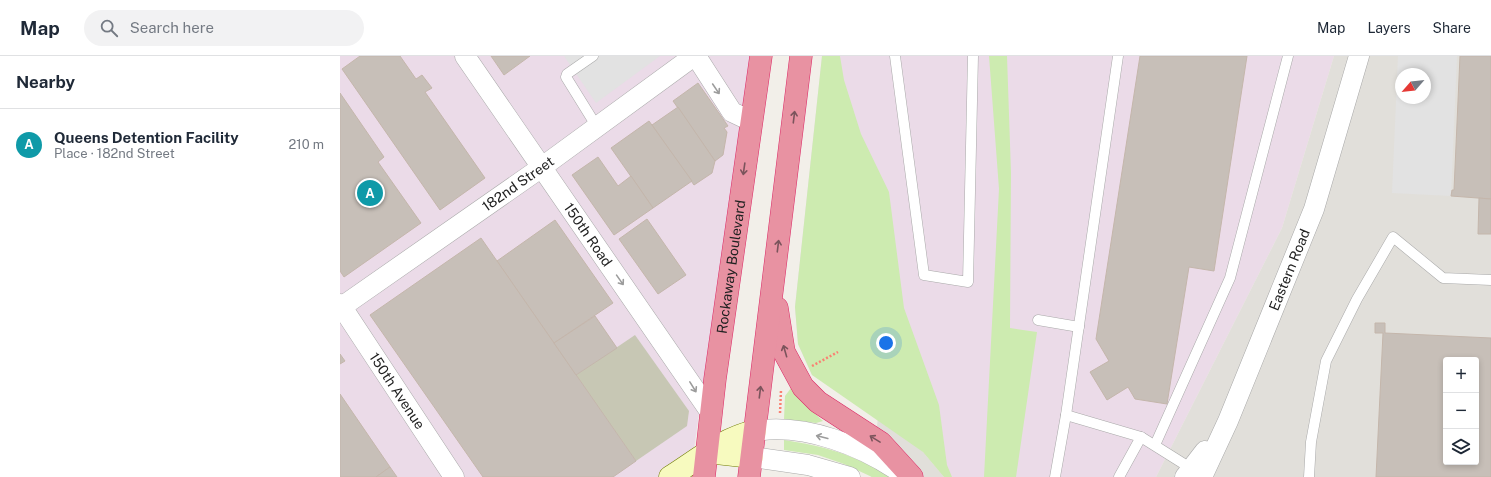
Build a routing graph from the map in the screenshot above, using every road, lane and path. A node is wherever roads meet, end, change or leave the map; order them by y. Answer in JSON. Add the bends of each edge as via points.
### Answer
{"nodes":[{"id":1,"x":465,"y":56,"type":"edge"},
{"id":2,"x":593,"y":56,"type":"edge"},
{"id":3,"x":695,"y":56,"type":"edge"},
{"id":4,"x":761,"y":56,"type":"edge"},
{"id":5,"x":801,"y":56,"type":"edge"},
{"id":6,"x":895,"y":56,"type":"edge"},
{"id":7,"x":973,"y":56,"type":"edge"},
{"id":8,"x":1118,"y":56,"type":"edge"},
{"id":9,"x":1288,"y":56,"type":"edge"},
{"id":10,"x":1359,"y":56,"type":"edge"},
{"id":11,"x":751,"y":121,"type":"junction"},
{"id":12,"x":597,"y":127,"type":"junction"},
{"id":13,"x":542,"y":167,"type":"junction"},
{"id":14,"x":1491,"y":280,"type":"edge"},
{"id":15,"x":773,"y":284,"type":"junction"},
{"id":16,"x":340,"y":306,"type":"edge"},
{"id":17,"x":1038,"y":320,"type":"dead end"},
{"id":18,"x":1079,"y":327,"type":"junction"},
{"id":19,"x":838,"y":352,"type":"dead end"},
{"id":20,"x":810,"y":367,"type":"dead end"},
{"id":21,"x":783,"y":386,"type":"dead end"},
{"id":22,"x":711,"y":413,"type":"junction"},
{"id":23,"x":1066,"y":415,"type":"junction"},
{"id":24,"x":780,"y":419,"type":"dead end"},
{"id":25,"x":755,"y":431,"type":"junction"},
{"id":26,"x":1141,"y":436,"type":"junction"},
{"id":27,"x":1154,"y":445,"type":"junction"},
{"id":28,"x":707,"y":452,"type":"junction"},
{"id":29,"x":751,"y":467,"type":"edge"},
{"id":30,"x":1193,"y":474,"type":"edge"},
{"id":31,"x":454,"y":477,"type":"edge"},
{"id":32,"x":670,"y":477,"type":"edge"},
{"id":33,"x":704,"y":477,"type":"edge"},
{"id":34,"x":850,"y":477,"type":"edge"},
{"id":35,"x":908,"y":477,"type":"edge"},
{"id":36,"x":912,"y":477,"type":"edge"},
{"id":37,"x":1055,"y":477,"type":"edge"},
{"id":38,"x":1119,"y":477,"type":"edge"},
{"id":39,"x":1309,"y":477,"type":"edge"}],
"edges":[{"from":1,"to":13,"type":"street","name":"150th Road"},
{"from":2,"to":12,"type":"lane","via":[[566,77]]},
{"from":3,"to":11,"type":"street","one_way":true,"via":[[732,112]]},
{"from":3,"to":12,"type":"street","name":"182nd Street"},
{"from":4,"to":11,"type":"highway","name":"Rockaway Boulevard"},
{"from":15,"to":5,"type":"highway","one_way":true},
{"from":6,"to":7,"type":"lane","via":[[924,275],[968,282]]},
{"from":8,"to":18,"type":"lane"},
{"from":9,"to":27,"type":"lane","via":[[1230,278]]},
{"from":10,"to":30,"type":"street","name":"Eastern Road","via":[[1314,209],[1228,421]]},
{"from":11,"to":22,"type":"highway","name":"Rockaway Boulevard","one_way":true},
{"from":12,"to":13,"type":"street","name":"182nd Street"},
{"from":13,"to":16,"type":"street","name":"182nd Street"},
{"from":13,"to":22,"type":"street","name":"150th Road","one_way":true},
{"from":14,"to":39,"type":"lane","via":[[1443,278],[1393,237],[1357,299],[1326,361],[1311,442]]},
{"from":25,"to":15,"type":"highway","one_way":true},
{"from":36,"to":15,"type":"highway","one_way":true,"via":[[881,443],[818,402],[803,388],[784,352]]},
{"from":16,"to":31,"type":"street","name":"150th Avenue"},
{"from":17,"to":18,"type":"lane"},
{"from":18,"to":23,"type":"lane"},
{"from":19,"to":20,"type":"path"},
{"from":21,"to":24,"type":"path"},
{"from":22,"to":28,"type":"highway","name":"Rockaway Boulevard"},
{"from":23,"to":26,"type":"lane"},
{"from":23,"to":37,"type":"lane"},
{"from":25,"to":28,"type":"main road"},
{"from":25,"to":29,"type":"highway"},
{"from":35,"to":25,"type":"street","one_way":true,"via":[[878,458],[838,441],[774,429]]},
{"from":26,"to":27,"type":"lane"},
{"from":26,"to":38,"type":"lane"},
{"from":27,"to":30,"type":"lane"},
{"from":28,"to":29,"type":"main road"},
{"from":28,"to":32,"type":"main road"},
{"from":28,"to":33,"type":"highway","name":"Rockaway Boulevard"},
{"from":29,"to":34,"type":"street","via":[[808,465]]}]}
